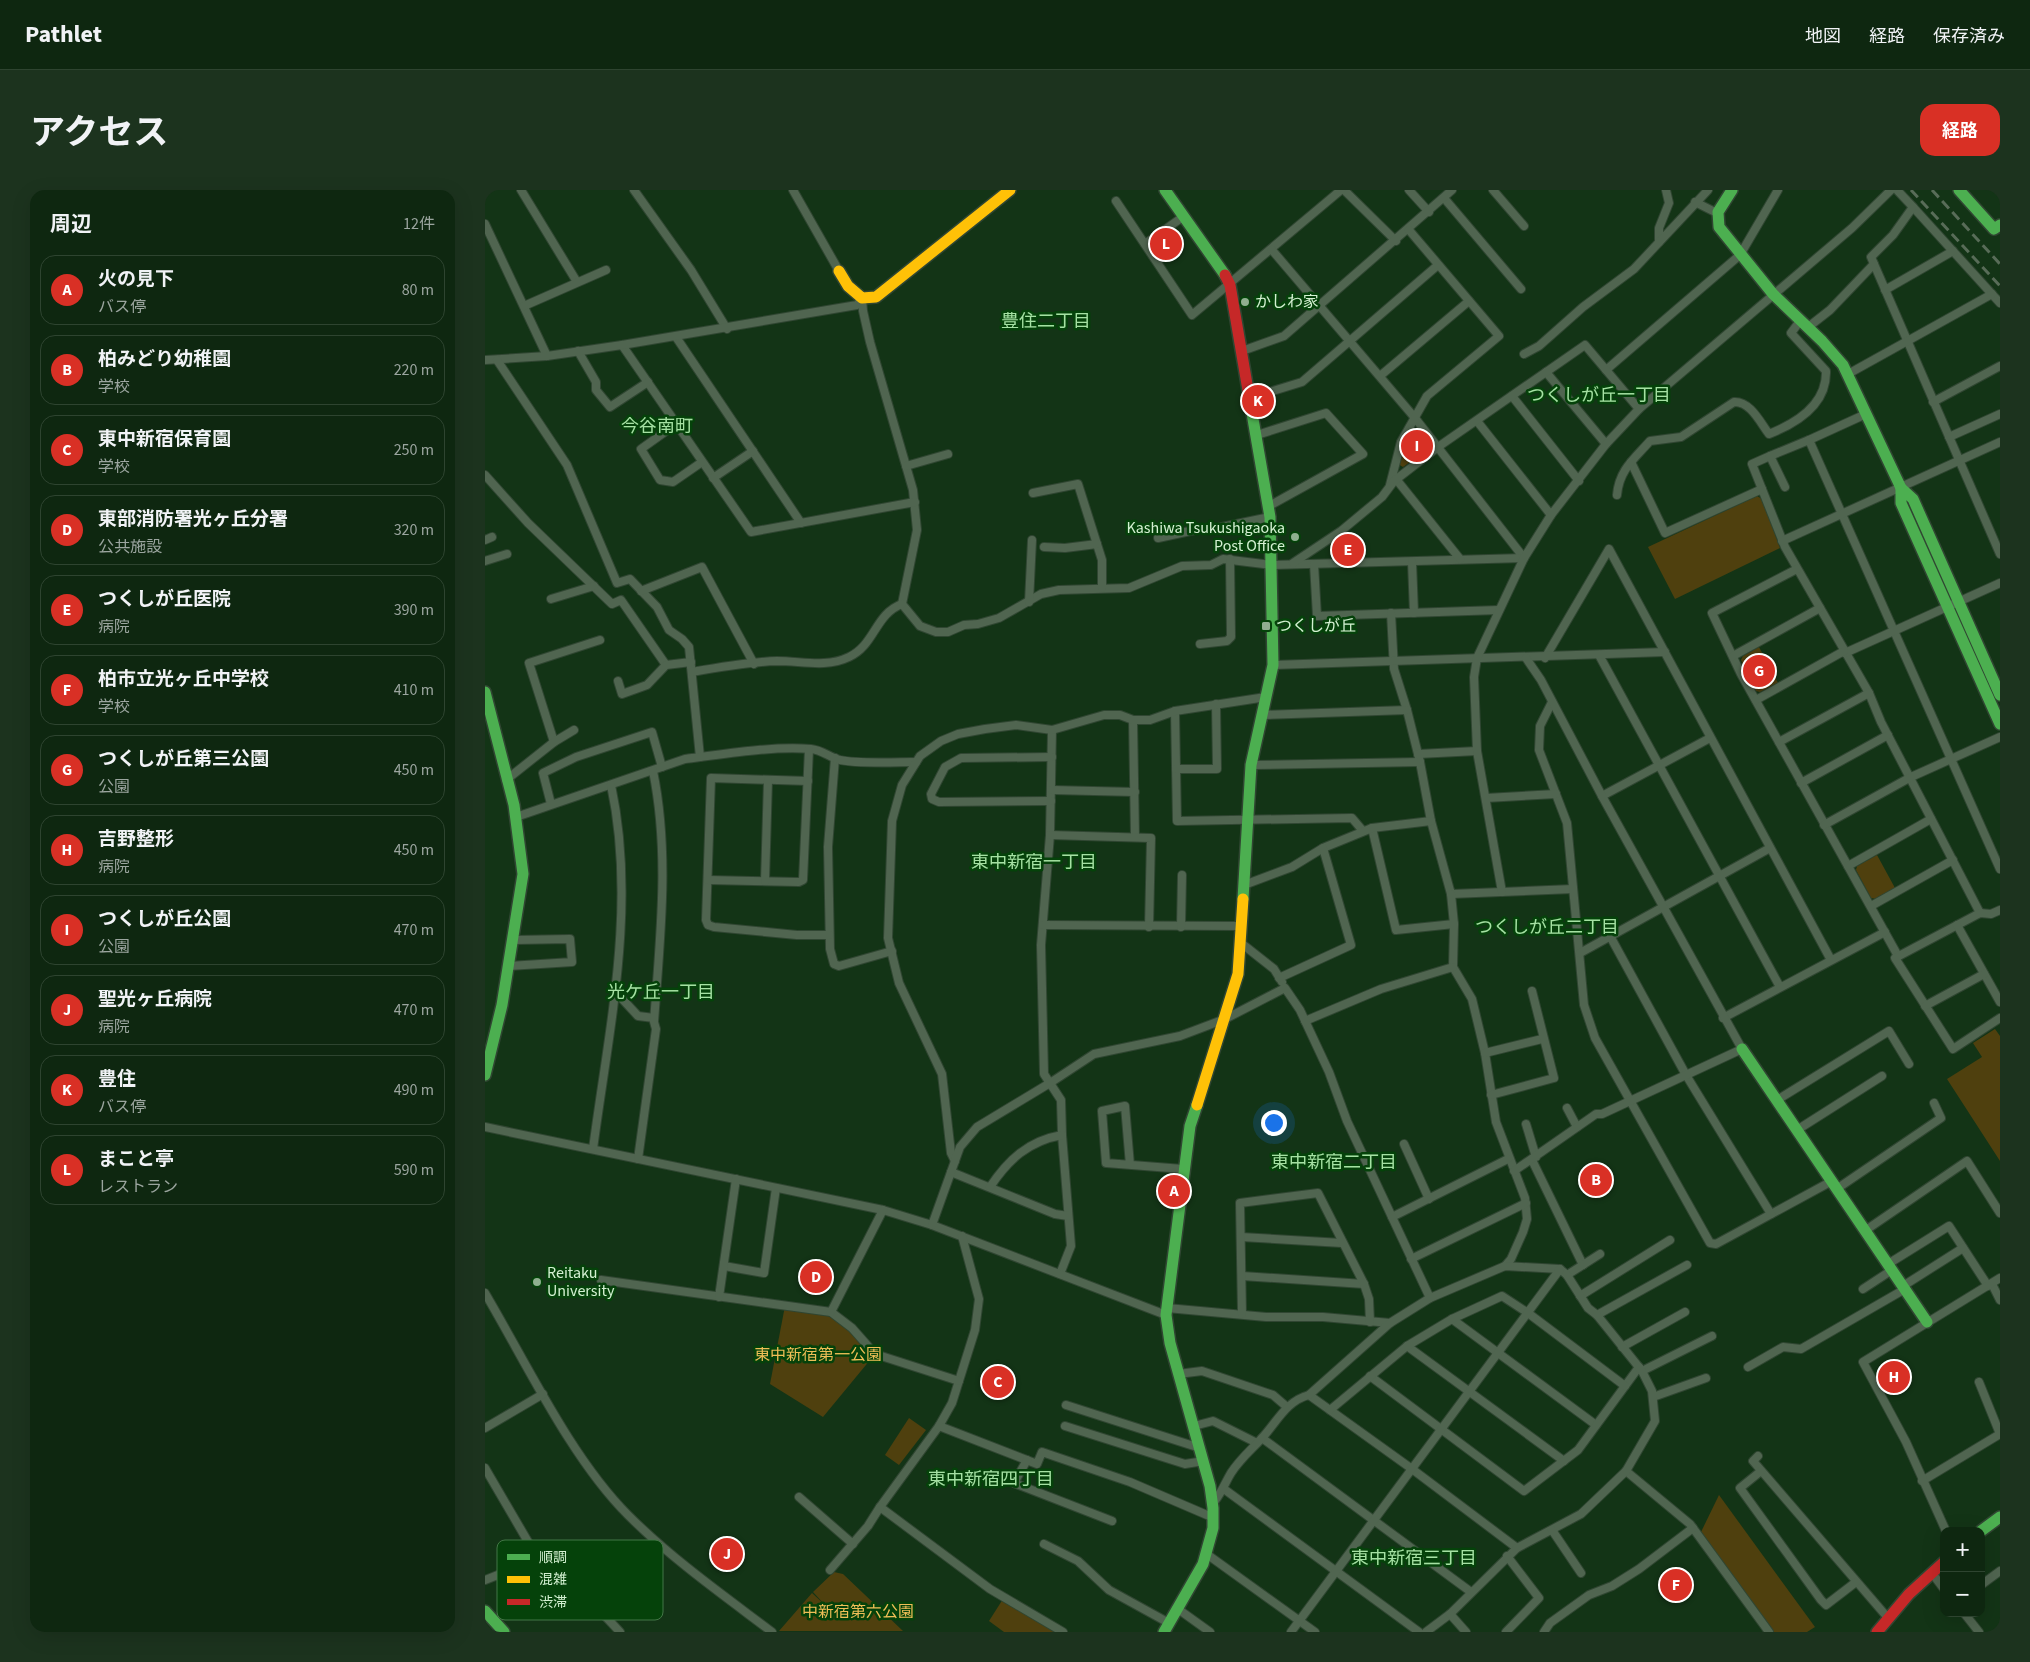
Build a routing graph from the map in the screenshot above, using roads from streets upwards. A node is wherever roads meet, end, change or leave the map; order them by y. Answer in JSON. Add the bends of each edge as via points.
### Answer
{"nodes":[{"id":1,"x":521,"y":190,"type":"edge"},
{"id":2,"x":634,"y":190,"type":"edge"},
{"id":3,"x":793,"y":190,"type":"edge"},
{"id":4,"x":1010,"y":190,"type":"edge"},
{"id":5,"x":1165,"y":190,"type":"edge"},
{"id":6,"x":1343,"y":190,"type":"edge"},
{"id":7,"x":1409,"y":190,"type":"edge"},
{"id":8,"x":1452,"y":190,"type":"edge"},
{"id":9,"x":1493,"y":190,"type":"edge"},
{"id":10,"x":1666,"y":190,"type":"edge"},
{"id":11,"x":1708,"y":190,"type":"edge"},
{"id":12,"x":1731,"y":190,"type":"edge"},
{"id":13,"x":1778,"y":190,"type":"edge"},
{"id":14,"x":1891,"y":190,"type":"edge"},
{"id":15,"x":1897,"y":190,"type":"edge"},
{"id":16,"x":1959,"y":190,"type":"edge"},
{"id":17,"x":1444,"y":198,"type":"junction"},
{"id":18,"x":1116,"y":201,"type":"dead end"},
{"id":19,"x":1695,"y":202,"type":"junction"},
{"id":20,"x":1913,"y":207,"type":"junction"},
{"id":21,"x":1429,"y":212,"type":"junction"},
{"id":22,"x":1717,"y":213,"type":"junction"},
{"id":23,"x":1184,"y":216,"type":"junction"},
{"id":24,"x":485,"y":224,"type":"edge"},
{"id":25,"x":1524,"y":226,"type":"dead end"},
{"id":26,"x":1409,"y":230,"type":"junction"},
{"id":27,"x":1998,"y":230,"type":"edge"},
{"id":28,"x":1395,"y":241,"type":"junction"},
{"id":29,"x":1659,"y":242,"type":"junction"},
{"id":30,"x":1145,"y":244,"type":"junction"},
{"id":31,"x":1272,"y":250,"type":"junction"},
{"id":32,"x":1953,"y":251,"type":"junction"},
{"id":33,"x":1740,"y":255,"type":"junction"},
{"id":34,"x":1874,"y":264,"type":"junction"},
{"id":35,"x":1438,"y":265,"type":"junction"},
{"id":36,"x":606,"y":270,"type":"dead end"},
{"id":37,"x":839,"y":271,"type":"joint"},
{"id":38,"x":577,"y":282,"type":"junction"},
{"id":39,"x":1230,"y":285,"type":"junction"},
{"id":40,"x":1521,"y":289,"type":"dead end"},
{"id":41,"x":1885,"y":290,"type":"junction"},
{"id":42,"x":1773,"y":294,"type":"junction"},
{"id":43,"x":1992,"y":294,"type":"junction"},
{"id":44,"x":862,"y":298,"type":"junction"},
{"id":45,"x":1469,"y":301,"type":"junction"},
{"id":46,"x":2000,"y":303,"type":"edge"},
{"id":47,"x":1319,"y":305,"type":"junction"},
{"id":48,"x":525,"y":306,"type":"junction"},
{"id":49,"x":1804,"y":325,"type":"junction"},
{"id":50,"x":727,"y":329,"type":"junction"},
{"id":51,"x":676,"y":337,"type":"junction"},
{"id":52,"x":1349,"y":340,"type":"junction"},
{"id":53,"x":1907,"y":341,"type":"junction"},
{"id":54,"x":622,"y":345,"type":"junction"},
{"id":55,"x":578,"y":351,"type":"junction"},
{"id":56,"x":1242,"y":351,"type":"junction"},
{"id":57,"x":1524,"y":354,"type":"dead end"},
{"id":58,"x":547,"y":356,"type":"junction"},
{"id":59,"x":485,"y":360,"type":"edge"},
{"id":60,"x":497,"y":360,"type":"junction"},
{"id":61,"x":2000,"y":366,"type":"edge"},
{"id":62,"x":1606,"y":370,"type":"junction"},
{"id":63,"x":1546,"y":372,"type":"junction"},
{"id":64,"x":1848,"y":374,"type":"junction"},
{"id":65,"x":1379,"y":376,"type":"junction"},
{"id":66,"x":648,"y":382,"type":"junction"},
{"id":67,"x":1512,"y":396,"type":"junction"},
{"id":68,"x":1250,"y":398,"type":"junction"},
{"id":69,"x":1933,"y":402,"type":"junction"},
{"id":70,"x":1639,"y":409,"type":"junction"},
{"id":71,"x":1866,"y":414,"type":"junction"},
{"id":72,"x":2000,"y":414,"type":"edge"},
{"id":73,"x":1415,"y":418,"type":"junction"},
{"id":74,"x":1477,"y":421,"type":"junction"},
{"id":75,"x":676,"y":424,"type":"junction"},
{"id":76,"x":1257,"y":435,"type":"junction"},
{"id":77,"x":1949,"y":437,"type":"junction"},
{"id":78,"x":1809,"y":440,"type":"junction"},
{"id":79,"x":2000,"y":442,"type":"edge"},
{"id":80,"x":1606,"y":444,"type":"junction"},
{"id":81,"x":1438,"y":447,"type":"junction"},
{"id":82,"x":753,"y":451,"type":"junction"},
{"id":83,"x":948,"y":454,"type":"dead end"},
{"id":84,"x":1770,"y":456,"type":"junction"},
{"id":85,"x":1959,"y":461,"type":"junction"},
{"id":86,"x":702,"y":462,"type":"junction"},
{"id":87,"x":1631,"y":462,"type":"junction"},
{"id":88,"x":906,"y":466,"type":"junction"},
{"id":89,"x":485,"y":475,"type":"edge"},
{"id":90,"x":713,"y":478,"type":"junction"},
{"id":91,"x":1396,"y":479,"type":"junction"},
{"id":92,"x":1579,"y":481,"type":"junction"},
{"id":93,"x":1389,"y":487,"type":"junction"},
{"id":94,"x":1785,"y":487,"type":"dead end"},
{"id":95,"x":1901,"y":488,"type":"junction"},
{"id":96,"x":1762,"y":489,"type":"junction"},
{"id":97,"x":1033,"y":493,"type":"dead end"},
{"id":98,"x":1617,"y":495,"type":"dead end"},
{"id":99,"x":915,"y":502,"type":"junction"},
{"id":100,"x":1269,"y":512,"type":"junction"},
{"id":101,"x":1843,"y":514,"type":"junction"},
{"id":102,"x":1551,"y":515,"type":"junction"},
{"id":103,"x":801,"y":523,"type":"junction"},
{"id":104,"x":1158,"y":538,"type":"dead end"},
{"id":105,"x":1032,"y":540,"type":"dead end"},
{"id":106,"x":1782,"y":541,"type":"junction"},
{"id":107,"x":1097,"y":544,"type":"junction"},
{"id":108,"x":1044,"y":547,"type":"dead end"},
{"id":109,"x":507,"y":554,"type":"dead end"},
{"id":110,"x":2000,"y":554,"type":"edge"},
{"id":111,"x":1524,"y":558,"type":"junction"},
{"id":112,"x":1230,"y":559,"type":"junction"},
{"id":113,"x":1460,"y":559,"type":"junction"},
{"id":114,"x":485,"y":561,"type":"edge"},
{"id":115,"x":1412,"y":562,"type":"junction"},
{"id":116,"x":1291,"y":564,"type":"junction"},
{"id":117,"x":1314,"y":564,"type":"junction"},
{"id":118,"x":1272,"y":566,"type":"junction"},
{"id":119,"x":1797,"y":569,"type":"junction"},
{"id":120,"x":2000,"y":583,"type":"edge"},
{"id":121,"x":594,"y":586,"type":"junction"},
{"id":122,"x":1102,"y":588,"type":"junction"},
{"id":123,"x":641,"y":591,"type":"junction"},
{"id":124,"x":551,"y":599,"type":"dead end"},
{"id":125,"x":1029,"y":602,"type":"junction"},
{"id":126,"x":1959,"y":602,"type":"junction"},
{"id":127,"x":902,"y":604,"type":"junction"},
{"id":128,"x":1948,"y":606,"type":"junction"},
{"id":129,"x":1820,"y":608,"type":"junction"},
{"id":130,"x":1499,"y":610,"type":"junction"},
{"id":131,"x":1414,"y":612,"type":"junction"},
{"id":132,"x":1391,"y":613,"type":"junction"},
{"id":133,"x":1894,"y":631,"type":"junction"},
{"id":134,"x":600,"y":640,"type":"dead end"},
{"id":135,"x":1200,"y":644,"type":"dead end"},
{"id":136,"x":1665,"y":652,"type":"junction"},
{"id":137,"x":1844,"y":652,"type":"junction"},
{"id":138,"x":1599,"y":655,"type":"junction"},
{"id":139,"x":1733,"y":656,"type":"junction"},
{"id":140,"x":1477,"y":658,"type":"junction"},
{"id":141,"x":1526,"y":658,"type":"junction"},
{"id":142,"x":1545,"y":658,"type":"junction"},
{"id":143,"x":1394,"y":661,"type":"junction"},
{"id":144,"x":691,"y":662,"type":"junction"},
{"id":145,"x":754,"y":664,"type":"junction"},
{"id":146,"x":666,"y":665,"type":"junction"},
{"id":147,"x":1273,"y":665,"type":"junction"},
{"id":148,"x":693,"y":672,"type":"junction"},
{"id":149,"x":618,"y":680,"type":"dead end"},
{"id":150,"x":485,"y":692,"type":"edge"},
{"id":151,"x":1869,"y":693,"type":"junction"},
{"id":152,"x":2000,"y":695,"type":"edge"},
{"id":153,"x":1265,"y":696,"type":"junction"},
{"id":154,"x":1756,"y":700,"type":"junction"},
{"id":155,"x":1552,"y":702,"type":"junction"},
{"id":156,"x":1216,"y":704,"type":"junction"},
{"id":157,"x":1407,"y":710,"type":"junction"},
{"id":158,"x":1175,"y":711,"type":"junction"},
{"id":159,"x":1261,"y":715,"type":"junction"},
{"id":160,"x":1133,"y":720,"type":"junction"},
{"id":161,"x":2000,"y":724,"type":"edge"},
{"id":162,"x":574,"y":730,"type":"dead end"},
{"id":163,"x":1052,"y":730,"type":"junction"},
{"id":164,"x":1888,"y":735,"type":"junction"},
{"id":165,"x":2000,"y":737,"type":"edge"},
{"id":166,"x":1710,"y":738,"type":"junction"},
{"id":167,"x":554,"y":742,"type":"junction"},
{"id":168,"x":1779,"y":742,"type":"junction"},
{"id":169,"x":809,"y":749,"type":"junction"},
{"id":170,"x":1477,"y":751,"type":"junction"},
{"id":171,"x":700,"y":757,"type":"junction"},
{"id":172,"x":835,"y":758,"type":"junction"},
{"id":173,"x":1052,"y":758,"type":"junction"},
{"id":174,"x":1419,"y":758,"type":"junction"},
{"id":175,"x":1951,"y":759,"type":"junction"},
{"id":176,"x":916,"y":762,"type":"junction"},
{"id":177,"x":1251,"y":765,"type":"junction"},
{"id":178,"x":1658,"y":766,"type":"junction"},
{"id":179,"x":662,"y":767,"type":"junction"},
{"id":180,"x":1176,"y":770,"type":"junction"},
{"id":181,"x":653,"y":771,"type":"junction"},
{"id":182,"x":1911,"y":777,"type":"junction"},
{"id":183,"x":507,"y":780,"type":"junction"},
{"id":184,"x":768,"y":780,"type":"junction"},
{"id":185,"x":808,"y":781,"type":"junction"},
{"id":186,"x":1801,"y":783,"type":"junction"},
{"id":187,"x":611,"y":785,"type":"junction"},
{"id":188,"x":1052,"y":790,"type":"junction"},
{"id":189,"x":1135,"y":792,"type":"junction"},
{"id":190,"x":1556,"y":794,"type":"junction"},
{"id":191,"x":1602,"y":796,"type":"junction"},
{"id":192,"x":1486,"y":798,"type":"junction"},
{"id":193,"x":1051,"y":801,"type":"junction"},
{"id":194,"x":551,"y":804,"type":"junction"},
{"id":195,"x":516,"y":817,"type":"junction"},
{"id":196,"x":1931,"y":818,"type":"junction"},
{"id":197,"x":1247,"y":821,"type":"junction"},
{"id":198,"x":1431,"y":822,"type":"junction"},
{"id":199,"x":1824,"y":825,"type":"junction"},
{"id":200,"x":1372,"y":828,"type":"junction"},
{"id":201,"x":1363,"y":831,"type":"junction"},
{"id":202,"x":1050,"y":835,"type":"junction"},
{"id":203,"x":1135,"y":837,"type":"junction"},
{"id":204,"x":1323,"y":848,"type":"junction"},
{"id":205,"x":1770,"y":848,"type":"junction"},
{"id":206,"x":1953,"y":860,"type":"junction"},
{"id":207,"x":1848,"y":866,"type":"junction"},
{"id":208,"x":2000,"y":869,"type":"edge"},
{"id":209,"x":1182,"y":875,"type":"dead end"},
{"id":210,"x":1718,"y":877,"type":"junction"},
{"id":211,"x":707,"y":880,"type":"junction"},
{"id":212,"x":765,"y":881,"type":"junction"},
{"id":213,"x":1244,"y":885,"type":"junction"},
{"id":214,"x":1573,"y":889,"type":"junction"},
{"id":215,"x":1502,"y":892,"type":"junction"},
{"id":216,"x":1451,"y":894,"type":"junction"},
{"id":217,"x":1663,"y":906,"type":"junction"},
{"id":218,"x":1871,"y":906,"type":"junction"},
{"id":219,"x":2000,"y":910,"type":"edge"},
{"id":220,"x":1980,"y":913,"type":"junction"},
{"id":221,"x":1454,"y":924,"type":"junction"},
{"id":222,"x":1043,"y":925,"type":"junction"},
{"id":223,"x":1957,"y":925,"type":"junction"},
{"id":224,"x":1242,"y":926,"type":"junction"},
{"id":225,"x":1149,"y":927,"type":"junction"},
{"id":226,"x":1181,"y":927,"type":"junction"},
{"id":227,"x":1885,"y":932,"type":"junction"},
{"id":228,"x":829,"y":935,"type":"junction"},
{"id":229,"x":1610,"y":936,"type":"junction"},
{"id":230,"x":514,"y":940,"type":"junction"},
{"id":231,"x":1241,"y":943,"type":"junction"},
{"id":232,"x":892,"y":951,"type":"junction"},
{"id":233,"x":1580,"y":953,"type":"junction"},
{"id":234,"x":1898,"y":956,"type":"junction"},
{"id":235,"x":1831,"y":960,"type":"junction"},
{"id":236,"x":509,"y":966,"type":"junction"},
{"id":237,"x":1453,"y":967,"type":"junction"},
{"id":238,"x":1984,"y":974,"type":"junction"},
{"id":239,"x":1279,"y":978,"type":"junction"},
{"id":240,"x":1780,"y":987,"type":"junction"},
{"id":241,"x":1285,"y":988,"type":"junction"},
{"id":242,"x":614,"y":990,"type":"junction"},
{"id":243,"x":1532,"y":991,"type":"dead end"},
{"id":244,"x":2000,"y":1002,"type":"edge"},
{"id":245,"x":1925,"y":1006,"type":"junction"},
{"id":246,"x":654,"y":1018,"type":"junction"},
{"id":247,"x":1723,"y":1018,"type":"junction"},
{"id":248,"x":2000,"y":1018,"type":"edge"},
{"id":249,"x":1225,"y":1019,"type":"junction"},
{"id":250,"x":1305,"y":1020,"type":"junction"},
{"id":251,"x":1542,"y":1039,"type":"junction"},
{"id":252,"x":1742,"y":1049,"type":"junction"},
{"id":253,"x":1485,"y":1053,"type":"junction"},
{"id":254,"x":1909,"y":1064,"type":"dead end"},
{"id":255,"x":485,"y":1075,"type":"edge"},
{"id":256,"x":1686,"y":1075,"type":"junction"},
{"id":257,"x":1882,"y":1076,"type":"dead end"},
{"id":258,"x":1050,"y":1083,"type":"junction"},
{"id":259,"x":1491,"y":1095,"type":"junction"},
{"id":260,"x":1777,"y":1100,"type":"junction"},
{"id":261,"x":1631,"y":1101,"type":"junction"},
{"id":262,"x":1933,"y":1103,"type":"dead end"},
{"id":263,"x":1567,"y":1108,"type":"dead end"},
{"id":264,"x":1526,"y":1124,"type":"dead end"},
{"id":265,"x":485,"y":1127,"type":"edge"},
{"id":266,"x":1577,"y":1128,"type":"junction"},
{"id":267,"x":1797,"y":1130,"type":"junction"},
{"id":268,"x":1061,"y":1135,"type":"junction"},
{"id":269,"x":1404,"y":1144,"type":"dead end"},
{"id":270,"x":593,"y":1149,"type":"junction"},
{"id":271,"x":638,"y":1159,"type":"junction"},
{"id":272,"x":1508,"y":1159,"type":"junction"},
{"id":273,"x":1534,"y":1159,"type":"junction"},
{"id":274,"x":955,"y":1161,"type":"junction"},
{"id":275,"x":1130,"y":1165,"type":"junction"},
{"id":276,"x":1183,"y":1169,"type":"junction"},
{"id":277,"x":1514,"y":1171,"type":"junction"},
{"id":278,"x":951,"y":1172,"type":"junction"},
{"id":279,"x":736,"y":1179,"type":"junction"},
{"id":280,"x":1835,"y":1184,"type":"junction"},
{"id":281,"x":990,"y":1187,"type":"junction"},
{"id":282,"x":776,"y":1188,"type":"junction"},
{"id":283,"x":1429,"y":1199,"type":"junction"},
{"id":284,"x":1526,"y":1203,"type":"junction"},
{"id":285,"x":883,"y":1210,"type":"junction"},
{"id":286,"x":2000,"y":1213,"type":"edge"},
{"id":287,"x":1771,"y":1214,"type":"junction"},
{"id":288,"x":1068,"y":1216,"type":"junction"},
{"id":289,"x":1392,"y":1217,"type":"junction"},
{"id":290,"x":932,"y":1225,"type":"junction"},
{"id":291,"x":1866,"y":1230,"type":"junction"},
{"id":292,"x":962,"y":1236,"type":"junction"},
{"id":293,"x":1241,"y":1237,"type":"junction"},
{"id":294,"x":1670,"y":1240,"type":"dead end"},
{"id":295,"x":1342,"y":1243,"type":"junction"},
{"id":296,"x":1963,"y":1248,"type":"junction"},
{"id":297,"x":1600,"y":1254,"type":"dead end"},
{"id":298,"x":1411,"y":1259,"type":"junction"},
{"id":299,"x":1583,"y":1265,"type":"junction"},
{"id":300,"x":1687,"y":1265,"type":"dead end"},
{"id":301,"x":723,"y":1266,"type":"junction"},
{"id":302,"x":1505,"y":1266,"type":"junction"},
{"id":303,"x":1890,"y":1267,"type":"junction"},
{"id":304,"x":1560,"y":1269,"type":"junction"},
{"id":305,"x":1060,"y":1274,"type":"junction"},
{"id":306,"x":1567,"y":1275,"type":"junction"},
{"id":307,"x":1242,"y":1276,"type":"junction"},
{"id":308,"x":2000,"y":1278,"type":"edge"},
{"id":309,"x":601,"y":1280,"type":"dead end"},
{"id":310,"x":1364,"y":1284,"type":"junction"},
{"id":311,"x":1990,"y":1285,"type":"junction"},
{"id":312,"x":1904,"y":1287,"type":"junction"},
{"id":313,"x":1863,"y":1289,"type":"dead end"},
{"id":314,"x":485,"y":1293,"type":"edge"},
{"id":315,"x":719,"y":1296,"type":"junction"},
{"id":316,"x":1580,"y":1296,"type":"junction"},
{"id":317,"x":1429,"y":1298,"type":"junction"},
{"id":318,"x":2000,"y":1300,"type":"edge"},
{"id":319,"x":831,"y":1312,"type":"junction"},
{"id":320,"x":1166,"y":1312,"type":"junction"},
{"id":321,"x":1527,"y":1312,"type":"junction"},
{"id":322,"x":1685,"y":1312,"type":"dead end"},
{"id":323,"x":1242,"y":1314,"type":"junction"},
{"id":324,"x":1597,"y":1316,"type":"junction"},
{"id":325,"x":1452,"y":1319,"type":"junction"},
{"id":326,"x":1370,"y":1322,"type":"junction"},
{"id":327,"x":1927,"y":1322,"type":"junction"},
{"id":328,"x":1390,"y":1323,"type":"junction"},
{"id":329,"x":1713,"y":1336,"type":"dead end"},
{"id":330,"x":1407,"y":1346,"type":"junction"},
{"id":331,"x":1622,"y":1347,"type":"junction"},
{"id":332,"x":1498,"y":1352,"type":"junction"},
{"id":333,"x":1748,"y":1367,"type":"dead end"},
{"id":334,"x":1641,"y":1369,"type":"junction"},
{"id":335,"x":1178,"y":1374,"type":"junction"},
{"id":336,"x":1370,"y":1376,"type":"junction"},
{"id":337,"x":1706,"y":1378,"type":"dead end"},
{"id":338,"x":959,"y":1380,"type":"junction"},
{"id":339,"x":1979,"y":1382,"type":"dead end"},
{"id":340,"x":1625,"y":1386,"type":"junction"},
{"id":341,"x":1469,"y":1391,"type":"junction"},
{"id":342,"x":543,"y":1394,"type":"junction"},
{"id":343,"x":1309,"y":1395,"type":"junction"},
{"id":344,"x":1653,"y":1397,"type":"junction"},
{"id":345,"x":1066,"y":1405,"type":"dead end"},
{"id":346,"x":1287,"y":1407,"type":"junction"},
{"id":347,"x":1330,"y":1410,"type":"junction"},
{"id":348,"x":1596,"y":1425,"type":"junction"},
{"id":349,"x":939,"y":1426,"type":"junction"},
{"id":350,"x":1065,"y":1426,"type":"dead end"},
{"id":351,"x":1194,"y":1426,"type":"junction"},
{"id":352,"x":485,"y":1428,"type":"edge"},
{"id":353,"x":1441,"y":1430,"type":"junction"},
{"id":354,"x":2000,"y":1434,"type":"edge"},
{"id":355,"x":1259,"y":1441,"type":"junction"},
{"id":356,"x":1200,"y":1448,"type":"junction"},
{"id":357,"x":1758,"y":1456,"type":"dead end"},
{"id":358,"x":1027,"y":1460,"type":"junction"},
{"id":359,"x":1204,"y":1461,"type":"junction"},
{"id":360,"x":1564,"y":1461,"type":"junction"},
{"id":361,"x":485,"y":1468,"type":"edge"},
{"id":362,"x":1412,"y":1469,"type":"junction"},
{"id":363,"x":1626,"y":1471,"type":"junction"},
{"id":364,"x":1761,"y":1471,"type":"junction"},
{"id":365,"x":1922,"y":1481,"type":"junction"},
{"id":366,"x":1224,"y":1490,"type":"junction"},
{"id":367,"x":799,"y":1497,"type":"dead end"},
{"id":368,"x":1214,"y":1502,"type":"junction"},
{"id":369,"x":880,"y":1507,"type":"junction"},
{"id":370,"x":2000,"y":1517,"type":"edge"},
{"id":371,"x":1214,"y":1518,"type":"junction"},
{"id":372,"x":1373,"y":1520,"type":"junction"},
{"id":373,"x":1112,"y":1521,"type":"dead end"},
{"id":374,"x":1944,"y":1527,"type":"edge"},
{"id":375,"x":1693,"y":1528,"type":"junction"},
{"id":376,"x":1985,"y":1528,"type":"edge"},
{"id":377,"x":1552,"y":1530,"type":"junction"},
{"id":378,"x":527,"y":1540,"type":"edge"},
{"id":379,"x":655,"y":1540,"type":"edge"},
{"id":380,"x":853,"y":1544,"type":"junction"},
{"id":381,"x":1044,"y":1544,"type":"dead end"},
{"id":382,"x":663,"y":1548,"type":"edge"},
{"id":383,"x":1517,"y":1548,"type":"junction"},
{"id":384,"x":1208,"y":1555,"type":"junction"},
{"id":385,"x":1507,"y":1556,"type":"junction"},
{"id":386,"x":1940,"y":1565,"type":"edge"},
{"id":387,"x":831,"y":1570,"type":"dead end"},
{"id":388,"x":1337,"y":1570,"type":"junction"},
{"id":389,"x":2000,"y":1571,"type":"edge"},
{"id":390,"x":1931,"y":1573,"type":"junction"},
{"id":391,"x":1581,"y":1574,"type":"dead end"},
{"id":392,"x":497,"y":1575,"type":"edge"},
{"id":393,"x":485,"y":1580,"type":"edge"},
{"id":394,"x":1856,"y":1582,"type":"junction"},
{"id":395,"x":1985,"y":1582,"type":"edge"},
{"id":396,"x":1940,"y":1584,"type":"edge"},
{"id":397,"x":1471,"y":1592,"type":"junction"},
{"id":398,"x":1178,"y":1609,"type":"junction"},
{"id":399,"x":1451,"y":1614,"type":"junction"},
{"id":400,"x":1967,"y":1617,"type":"edge"},
{"id":401,"x":1888,"y":1618,"type":"junction"},
{"id":402,"x":488,"y":1619,"type":"edge"},
{"id":403,"x":609,"y":1620,"type":"edge"},
{"id":404,"x":1299,"y":1621,"type":"junction"},
{"id":405,"x":1167,"y":1628,"type":"edge"},
{"id":406,"x":504,"y":1632,"type":"edge"},
{"id":407,"x":620,"y":1632,"type":"edge"},
{"id":408,"x":772,"y":1632,"type":"edge"},
{"id":409,"x":1063,"y":1632,"type":"edge"},
{"id":410,"x":1210,"y":1632,"type":"edge"},
{"id":411,"x":1291,"y":1632,"type":"edge"},
{"id":412,"x":1315,"y":1632,"type":"edge"},
{"id":413,"x":1419,"y":1632,"type":"edge"},
{"id":414,"x":1426,"y":1632,"type":"edge"},
{"id":415,"x":1466,"y":1632,"type":"edge"},
{"id":416,"x":1506,"y":1632,"type":"edge"},
{"id":417,"x":1544,"y":1632,"type":"edge"},
{"id":418,"x":1769,"y":1632,"type":"edge"},
{"id":419,"x":1877,"y":1632,"type":"edge"},
{"id":420,"x":1979,"y":1632,"type":"edge"}],
"edges":[{"from":1,"to":38,"type":"street"},
{"from":2,"to":50,"type":"street","via":[[691,270]]},
{"from":3,"to":37,"type":"street"},
{"from":4,"to":44,"type":"street","via":[[882,294]]},
{"from":5,"to":23,"type":"street"},
{"from":6,"to":28,"type":"street"},
{"from":6,"to":31,"type":"street"},
{"from":7,"to":21,"type":"street"},
{"from":8,"to":17,"type":"street"},
{"from":9,"to":25,"type":"street"},
{"from":10,"to":29,"type":"street","via":[[1669,202],[1659,228]]},
{"from":11,"to":19,"type":"street"},
{"from":12,"to":22,"type":"street"},
{"from":13,"to":33,"type":"street"},
{"from":14,"to":42,"type":"street","via":[[1852,228]]},
{"from":15,"to":20,"type":"street"},
{"from":16,"to":27,"type":"street"},
{"from":17,"to":21,"type":"street"},
{"from":17,"to":40,"type":"street"},
{"from":18,"to":30,"type":"street"},
{"from":19,"to":22,"type":"street"},
{"from":19,"to":29,"type":"street"},
{"from":20,"to":32,"type":"street"},
{"from":20,"to":34,"type":"street","via":[[1893,235],[1871,257]]},
{"from":21,"to":26,"type":"street"},
{"from":22,"to":33,"type":"street","via":[[1719,227]]},
{"from":23,"to":30,"type":"street"},
{"from":23,"to":39,"type":"street","via":[[1220,265]]},
{"from":24,"to":48,"type":"street"},
{"from":26,"to":28,"type":"street"},
{"from":26,"to":35,"type":"street"},
{"from":28,"to":47,"type":"street"},
{"from":29,"to":57,"type":"street","via":[[1634,269],[1583,307],[1539,346]]},
{"from":30,"to":39,"type":"street","via":[[1192,315]]},
{"from":31,"to":39,"type":"street"},
{"from":31,"to":47,"type":"street"},
{"from":32,"to":41,"type":"street"},
{"from":32,"to":43,"type":"street"},
{"from":33,"to":42,"type":"street"},
{"from":33,"to":62,"type":"street"},
{"from":34,"to":41,"type":"street"},
{"from":34,"to":49,"type":"street","via":[[1829,310]]},
{"from":35,"to":45,"type":"street"},
{"from":35,"to":52,"type":"street"},
{"from":36,"to":38,"type":"street"},
{"from":37,"to":44,"type":"street","via":[[848,286]]},
{"from":38,"to":48,"type":"street"},
{"from":39,"to":56,"type":"street"},
{"from":41,"to":53,"type":"street"},
{"from":42,"to":49,"type":"street"},
{"from":42,"to":70,"type":"street"},
{"from":43,"to":46,"type":"street"},
{"from":43,"to":53,"type":"street"},
{"from":44,"to":50,"type":"street","via":[[857,305]]},
{"from":44,"to":88,"type":"street","via":[[870,342]]},
{"from":45,"to":65,"type":"street"},
{"from":45,"to":73,"type":"street","via":[[1499,336],[1427,396]]},
{"from":47,"to":52,"type":"street"},
{"from":47,"to":56,"type":"street","via":[[1284,336]]},
{"from":48,"to":58,"type":"street"},
{"from":49,"to":64,"type":"street","via":[[1832,352]]},
{"from":49,"to":87,"type":"street","via":[[1791,333],[1826,371],[1826,384],[1802,417],[1769,434],[1752,411],[1739,402],[1733,402],[1681,437],[1650,441]]},
{"from":50,"to":51,"type":"street"},
{"from":51,"to":54,"type":"street"},
{"from":51,"to":82,"type":"street"},
{"from":52,"to":65,"type":"street"},
{"from":52,"to":68,"type":"street","via":[[1302,382]]},
{"from":53,"to":64,"type":"street"},
{"from":53,"to":69,"type":"street"},
{"from":54,"to":55,"type":"street"},
{"from":54,"to":66,"type":"street"},
{"from":55,"to":58,"type":"street"},
{"from":55,"to":66,"type":"street","via":[[597,382],[596,390],[610,407]]},
{"from":56,"to":68,"type":"street"},
{"from":58,"to":60,"type":"street"},
{"from":59,"to":60,"type":"street"},
{"from":60,"to":123,"type":"street","via":[[567,465],[617,583],[629,579]]},
{"from":61,"to":69,"type":"street"},
{"from":62,"to":63,"type":"street","via":[[1585,345]]},
{"from":62,"to":70,"type":"street"},
{"from":63,"to":67,"type":"street"},
{"from":63,"to":80,"type":"street"},
{"from":64,"to":71,"type":"street"},
{"from":65,"to":73,"type":"street"},
{"from":66,"to":75,"type":"street"},
{"from":67,"to":74,"type":"street"},
{"from":67,"to":92,"type":"street"},
{"from":68,"to":76,"type":"street"},
{"from":69,"to":77,"type":"street"},
{"from":70,"to":80,"type":"street"},
{"from":71,"to":78,"type":"street"},
{"from":71,"to":95,"type":"street"},
{"from":72,"to":77,"type":"street"},
{"from":73,"to":81,"type":"street"},
{"from":73,"to":93,"type":"street","via":[[1401,442]]},
{"from":74,"to":81,"type":"street"},
{"from":74,"to":102,"type":"street"},
{"from":75,"to":86,"type":"street"},
{"from":75,"to":86,"type":"street","via":[[641,449],[660,480],[673,482]]},
{"from":76,"to":100,"type":"street"},
{"from":76,"to":100,"type":"street","via":[[1326,413],[1363,454]]},
{"from":77,"to":85,"type":"street"},
{"from":78,"to":84,"type":"street"},
{"from":78,"to":101,"type":"street"},
{"from":79,"to":85,"type":"street"},
{"from":80,"to":92,"type":"street"},
{"from":81,"to":91,"type":"street"},
{"from":81,"to":111,"type":"street"},
{"from":82,"to":90,"type":"street"},
{"from":82,"to":103,"type":"street"},
{"from":83,"to":88,"type":"street"},
{"from":84,"to":94,"type":"street"},
{"from":84,"to":96,"type":"street","via":[[1752,464]]},
{"from":85,"to":95,"type":"street"},
{"from":85,"to":110,"type":"street"},
{"from":86,"to":90,"type":"street"},
{"from":87,"to":96,"type":"street","via":[[1665,534]]},
{"from":87,"to":98,"type":"street","via":[[1618,481]]},
{"from":88,"to":99,"type":"street"},
{"from":89,"to":121,"type":"street","via":[[528,523]]},
{"from":90,"to":103,"type":"street","via":[[751,532]]},
{"from":91,"to":93,"type":"street"},
{"from":91,"to":113,"type":"street"},
{"from":92,"to":102,"type":"street"},
{"from":93,"to":116,"type":"street","via":[[1382,497],[1341,531]]},
{"from":95,"to":101,"type":"street"},
{"from":95,"to":126,"type":"street","via":[[1913,499]]},
{"from":95,"to":128,"type":"street","via":[[1901,503]]},
{"from":96,"to":106,"type":"street"},
{"from":97,"to":107,"type":"street","via":[[1078,484]]},
{"from":99,"to":103,"type":"street"},
{"from":99,"to":127,"type":"street","via":[[917,530]]},
{"from":100,"to":104,"type":"street","via":[[1208,530],[1204,528]]},
{"from":100,"to":118,"type":"street"},
{"from":101,"to":106,"type":"street"},
{"from":101,"to":133,"type":"street"},
{"from":102,"to":111,"type":"street"},
{"from":105,"to":125,"type":"street"},
{"from":106,"to":119,"type":"street"},
{"from":107,"to":108,"type":"street"},
{"from":107,"to":122,"type":"street","via":[[1102,560]]},
{"from":109,"to":114,"type":"street"},
{"from":111,"to":113,"type":"street"},
{"from":111,"to":130,"type":"street"},
{"from":112,"to":118,"type":"street"},
{"from":112,"to":122,"type":"street","via":[[1211,566],[1182,566],[1129,588]]},
{"from":112,"to":135,"type":"street","via":[[1231,637],[1227,641]]},
{"from":113,"to":115,"type":"street"},
{"from":115,"to":117,"type":"street"},
{"from":115,"to":131,"type":"street"},
{"from":116,"to":117,"type":"street"},
{"from":116,"to":118,"type":"street"},
{"from":117,"to":132,"type":"street","via":[[1317,616]]},
{"from":118,"to":147,"type":"street"},
{"from":119,"to":129,"type":"street"},
{"from":119,"to":139,"type":"street","via":[[1712,613]]},
{"from":120,"to":126,"type":"street"},
{"from":121,"to":124,"type":"street"},
{"from":121,"to":146,"type":"street","via":[[611,604],[621,600]]},
{"from":122,"to":125,"type":"street","via":[[1059,590],[1041,594]]},
{"from":123,"to":144,"type":"street","via":[[657,607],[669,630],[689,647]]},
{"from":123,"to":145,"type":"street","via":[[702,568]]},
{"from":125,"to":127,"type":"street","via":[[999,618],[964,625],[948,632],[936,632],[920,626]]},
{"from":126,"to":128,"type":"street"},
{"from":126,"to":152,"type":"street"},
{"from":127,"to":145,"type":"street","via":[[888,610],[870,641],[847,658],[829,663],[777,661]]},
{"from":128,"to":133,"type":"street"},
{"from":128,"to":161,"type":"street"},
{"from":129,"to":137,"type":"street"},
{"from":129,"to":139,"type":"street"},
{"from":130,"to":131,"type":"street"},
{"from":130,"to":140,"type":"street"},
{"from":131,"to":132,"type":"street"},
{"from":132,"to":143,"type":"street"},
{"from":133,"to":137,"type":"street"},
{"from":133,"to":175,"type":"street"},
{"from":134,"to":167,"type":"street","via":[[529,662]]},
{"from":136,"to":138,"type":"street"},
{"from":136,"to":142,"type":"street","via":[[1609,549]]},
{"from":136,"to":166,"type":"street"},
{"from":137,"to":151,"type":"street"},
{"from":137,"to":154,"type":"street"},
{"from":138,"to":142,"type":"street"},
{"from":138,"to":178,"type":"street"},
{"from":139,"to":154,"type":"street"},
{"from":140,"to":141,"type":"street"},
{"from":140,"to":143,"type":"street"},
{"from":140,"to":170,"type":"street","via":[[1474,677]]},
{"from":141,"to":142,"type":"street"},
{"from":141,"to":155,"type":"street"},
{"from":143,"to":147,"type":"street"},
{"from":143,"to":157,"type":"street"},
{"from":144,"to":146,"type":"street"},
{"from":144,"to":148,"type":"street"},
{"from":145,"to":148,"type":"street"},
{"from":146,"to":149,"type":"street","via":[[647,685],[622,694]]},
{"from":147,"to":153,"type":"street"},
{"from":148,"to":171,"type":"street"},
{"from":150,"to":183,"type":"street"},
{"from":151,"to":164,"type":"street"},
{"from":151,"to":168,"type":"street"},
{"from":153,"to":156,"type":"street"},
{"from":153,"to":159,"type":"street"},
{"from":154,"to":168,"type":"street"},
{"from":155,"to":190,"type":"street","via":[[1540,726],[1539,750]]},
{"from":155,"to":191,"type":"street"},
{"from":156,"to":158,"type":"street"},
{"from":156,"to":180,"type":"street","via":[[1217,769]]},
{"from":157,"to":159,"type":"street"},
{"from":157,"to":174,"type":"street"},
{"from":158,"to":160,"type":"street","via":[[1150,720]]},
{"from":158,"to":180,"type":"street"},
{"from":159,"to":177,"type":"street"},
{"from":160,"to":163,"type":"street","via":[[1104,714]]},
{"from":160,"to":189,"type":"street"},
{"from":162,"to":167,"type":"street"},
{"from":163,"to":173,"type":"street"},
{"from":163,"to":176,"type":"street","via":[[1016,725],[958,734],[941,741]]},
{"from":164,"to":182,"type":"street"},
{"from":164,"to":186,"type":"street"},
{"from":165,"to":175,"type":"street"},
{"from":166,"to":178,"type":"street"},
{"from":166,"to":205,"type":"street"},
{"from":167,"to":183,"type":"street"},
{"from":168,"to":186,"type":"street"},
{"from":169,"to":171,"type":"street"},
{"from":169,"to":172,"type":"street"},
{"from":169,"to":185,"type":"street"},
{"from":170,"to":174,"type":"street"},
{"from":170,"to":192,"type":"street"},
{"from":171,"to":179,"type":"street"},
{"from":172,"to":176,"type":"street"},
{"from":172,"to":228,"type":"street","via":[[828,847]]},
{"from":173,"to":188,"type":"street"},
{"from":173,"to":193,"type":"street","via":[[961,758],[945,767],[931,794],[932,799],[939,802]]},
{"from":174,"to":177,"type":"street"},
{"from":174,"to":198,"type":"street"},
{"from":175,"to":182,"type":"street"},
{"from":175,"to":208,"type":"street"},
{"from":176,"to":232,"type":"street","via":[[902,784],[891,821],[888,938]]},
{"from":177,"to":197,"type":"street"},
{"from":178,"to":191,"type":"street"},
{"from":178,"to":210,"type":"street"},
{"from":179,"to":181,"type":"street"},
{"from":179,"to":194,"type":"street","via":[[652,732],[543,773]]},
{"from":180,"to":197,"type":"street","via":[[1177,822]]},
{"from":181,"to":187,"type":"street"},
{"from":181,"to":246,"type":"street","via":[[662,831],[663,884]]},
{"from":182,"to":196,"type":"street"},
{"from":182,"to":199,"type":"street"},
{"from":183,"to":195,"type":"street"},
{"from":184,"to":185,"type":"street"},
{"from":184,"to":211,"type":"street","via":[[711,778]]},
{"from":184,"to":212,"type":"street"},
{"from":185,"to":212,"type":"street","via":[[803,880]]},
{"from":186,"to":199,"type":"street"},
{"from":187,"to":194,"type":"street"},
{"from":187,"to":242,"type":"street","via":[[621,841],[623,893],[623,921]]},
{"from":188,"to":189,"type":"street"},
{"from":188,"to":193,"type":"street"},
{"from":189,"to":203,"type":"street"},
{"from":190,"to":192,"type":"street"},
{"from":190,"to":214,"type":"street","via":[[1567,823]]},
{"from":191,"to":217,"type":"street"},
{"from":192,"to":215,"type":"street"},
{"from":193,"to":202,"type":"street"},
{"from":194,"to":195,"type":"street"},
{"from":195,"to":230,"type":"street","via":[[523,874]]},
{"from":196,"to":206,"type":"street"},
{"from":196,"to":207,"type":"street"},
{"from":197,"to":201,"type":"street","via":[[1352,818]]},
{"from":197,"to":213,"type":"street"},
{"from":198,"to":200,"type":"street"},
{"from":198,"to":216,"type":"street"},
{"from":199,"to":207,"type":"street"},
{"from":200,"to":201,"type":"street"},
{"from":200,"to":221,"type":"street","via":[[1397,930]]},
{"from":201,"to":204,"type":"street"},
{"from":202,"to":203,"type":"street"},
{"from":202,"to":222,"type":"street"},
{"from":203,"to":225,"type":"street","via":[[1151,838]]},
{"from":204,"to":213,"type":"street","via":[[1292,867]]},
{"from":204,"to":239,"type":"street","via":[[1351,945]]},
{"from":205,"to":210,"type":"street"},
{"from":205,"to":235,"type":"street"},
{"from":206,"to":218,"type":"street"},
{"from":206,"to":220,"type":"street"},
{"from":207,"to":218,"type":"street"},
{"from":209,"to":226,"type":"street"},
{"from":210,"to":217,"type":"street"},
{"from":210,"to":240,"type":"street"},
{"from":211,"to":212,"type":"street"},
{"from":211,"to":228,"type":"street","via":[[708,925],[797,935]]},
{"from":213,"to":224,"type":"street"},
{"from":214,"to":215,"type":"street"},
{"from":214,"to":233,"type":"street"},
{"from":215,"to":216,"type":"street"},
{"from":216,"to":221,"type":"street"},
{"from":217,"to":229,"type":"street"},
{"from":217,"to":247,"type":"street"},
{"from":218,"to":227,"type":"street"},
{"from":219,"to":220,"type":"street","via":[[1991,914]]},
{"from":220,"to":223,"type":"street"},
{"from":221,"to":237,"type":"street"},
{"from":222,"to":225,"type":"street"},
{"from":222,"to":258,"type":"street","via":[[1043,1074]]},
{"from":223,"to":234,"type":"street"},
{"from":223,"to":238,"type":"street"},
{"from":224,"to":226,"type":"street"},
{"from":224,"to":231,"type":"street"},
{"from":225,"to":226,"type":"street"},
{"from":227,"to":234,"type":"street"},
{"from":227,"to":235,"type":"street"},
{"from":228,"to":232,"type":"street","via":[[829,949],[834,964],[839,966]]},
{"from":229,"to":233,"type":"street"},
{"from":229,"to":256,"type":"street"},
{"from":230,"to":236,"type":"street"},
{"from":230,"to":236,"type":"street","via":[[570,939],[572,962]]},
{"from":231,"to":239,"type":"street","via":[[1274,969]]},
{"from":231,"to":249,"type":"street","via":[[1238,974]]},
{"from":232,"to":274,"type":"street","via":[[899,983],[942,1074],[951,1153]]},
{"from":233,"to":261,"type":"street","via":[[1584,1005],[1595,1038]]},
{"from":234,"to":245,"type":"street","via":[[1895,958]]},
{"from":235,"to":240,"type":"street"},
{"from":236,"to":255,"type":"street"},
{"from":237,"to":250,"type":"street","via":[[1381,988]]},
{"from":237,"to":253,"type":"street","via":[[1472,999]]},
{"from":238,"to":244,"type":"street"},
{"from":238,"to":245,"type":"street"},
{"from":239,"to":241,"type":"street"},
{"from":240,"to":247,"type":"street"},
{"from":241,"to":249,"type":"street"},
{"from":241,"to":250,"type":"street"},
{"from":242,"to":246,"type":"street","via":[[638,1016]]},
{"from":242,"to":270,"type":"street"},
{"from":243,"to":251,"type":"street"},
{"from":245,"to":248,"type":"street","via":[[1953,1049]]},
{"from":246,"to":271,"type":"street","via":[[656,1029]]},
{"from":247,"to":252,"type":"street"},
{"from":249,"to":258,"type":"street","via":[[1180,1036],[1094,1054]]},
{"from":249,"to":276,"type":"street","via":[[1190,1126]]},
{"from":250,"to":289,"type":"street"},
{"from":251,"to":253,"type":"street"},
{"from":251,"to":259,"type":"street","via":[[1554,1078]]},
{"from":252,"to":256,"type":"street"},
{"from":252,"to":260,"type":"street"},
{"from":253,"to":259,"type":"street"},
{"from":254,"to":260,"type":"street","via":[[1889,1031]]},
{"from":256,"to":261,"type":"street"},
{"from":256,"to":287,"type":"street"},
{"from":257,"to":267,"type":"street"},
{"from":258,"to":268,"type":"street","via":[[1061,1100]]},
{"from":258,"to":274,"type":"street","via":[[977,1127],[967,1136]]},
{"from":259,"to":272,"type":"street"},
{"from":260,"to":267,"type":"street"},
{"from":261,"to":266,"type":"street","via":[[1596,1114]]},
{"from":261,"to":287,"type":"street","via":[[1711,1243],[1716,1244]]},
{"from":262,"to":280,"type":"street","via":[[1941,1118]]},
{"from":263,"to":266,"type":"street"},
{"from":264,"to":273,"type":"street"},
{"from":265,"to":270,"type":"street"},
{"from":266,"to":273,"type":"street"},
{"from":267,"to":280,"type":"street"},
{"from":268,"to":281,"type":"street","via":[[1038,1141],[1024,1149],[1007,1162]]},
{"from":268,"to":288,"type":"street"},
{"from":269,"to":283,"type":"street"},
{"from":270,"to":271,"type":"street"},
{"from":271,"to":279,"type":"street"},
{"from":272,"to":277,"type":"street"},
{"from":272,"to":283,"type":"street"},
{"from":273,"to":277,"type":"street"},
{"from":273,"to":299,"type":"street"},
{"from":274,"to":278,"type":"street"},
{"from":275,"to":275,"type":"street","via":[[1106,1163],[1102,1111],[1125,1106]]},
{"from":275,"to":276,"type":"street"},
{"from":276,"to":320,"type":"street"},
{"from":277,"to":284,"type":"street"},
{"from":278,"to":281,"type":"street"},
{"from":278,"to":290,"type":"street"},
{"from":279,"to":282,"type":"street"},
{"from":279,"to":301,"type":"street"},
{"from":280,"to":287,"type":"street"},
{"from":280,"to":291,"type":"street"},
{"from":281,"to":288,"type":"street","via":[[1055,1214]]},
{"from":282,"to":285,"type":"street"},
{"from":282,"to":301,"type":"street","via":[[764,1273]]},
{"from":283,"to":289,"type":"street"},
{"from":284,"to":298,"type":"street"},
{"from":284,"to":302,"type":"street","via":[[1527,1219],[1523,1232]]},
{"from":285,"to":290,"type":"street"},
{"from":285,"to":319,"type":"street"},
{"from":286,"to":291,"type":"street","via":[[1967,1161]]},
{"from":288,"to":305,"type":"street","via":[[1071,1246]]},
{"from":289,"to":298,"type":"street"},
{"from":290,"to":292,"type":"street"},
{"from":291,"to":303,"type":"street"},
{"from":292,"to":305,"type":"street"},
{"from":292,"to":338,"type":"street","via":[[979,1299],[975,1330]]},
{"from":293,"to":295,"type":"street"},
{"from":293,"to":295,"type":"street","via":[[1240,1203],[1318,1193]]},
{"from":293,"to":307,"type":"street"},
{"from":294,"to":316,"type":"street"},
{"from":295,"to":310,"type":"street"},
{"from":296,"to":303,"type":"street","via":[[1949,1226]]},
{"from":296,"to":311,"type":"street"},
{"from":296,"to":312,"type":"street"},
{"from":297,"to":299,"type":"street"},
{"from":298,"to":317,"type":"street"},
{"from":299,"to":306,"type":"street"},
{"from":300,"to":324,"type":"street"},
{"from":301,"to":315,"type":"street"},
{"from":302,"to":304,"type":"street"},
{"from":302,"to":317,"type":"street"},
{"from":303,"to":312,"type":"street"},
{"from":303,"to":313,"type":"street"},
{"from":304,"to":306,"type":"street"},
{"from":304,"to":321,"type":"street"},
{"from":305,"to":320,"type":"street"},
{"from":306,"to":316,"type":"street"},
{"from":307,"to":310,"type":"street"},
{"from":307,"to":323,"type":"street"},
{"from":308,"to":311,"type":"street"},
{"from":309,"to":315,"type":"street"},
{"from":310,"to":326,"type":"street","via":[[1369,1299]]},
{"from":311,"to":318,"type":"street"},
{"from":311,"to":327,"type":"street"},
{"from":312,"to":327,"type":"street"},
{"from":312,"to":333,"type":"street","via":[[1801,1349],[1783,1347]]},
{"from":314,"to":342,"type":"street"},
{"from":315,"to":319,"type":"street"},
{"from":316,"to":324,"type":"street"},
{"from":317,"to":328,"type":"street"},
{"from":319,"to":338,"type":"street","via":[[852,1328],[875,1354]]},
{"from":320,"to":323,"type":"street"},
{"from":320,"to":335,"type":"street"},
{"from":321,"to":325,"type":"street","via":[[1502,1296]]},
{"from":321,"to":332,"type":"street"},
{"from":321,"to":340,"type":"street"},
{"from":322,"to":331,"type":"street"},
{"from":323,"to":326,"type":"street"},
{"from":324,"to":331,"type":"street"},
{"from":325,"to":330,"type":"street"},
{"from":325,"to":332,"type":"street"},
{"from":326,"to":328,"type":"street"},
{"from":327,"to":365,"type":"street","via":[[1863,1362],[1906,1442]]},
{"from":328,"to":343,"type":"street"},
{"from":329,"to":334,"type":"street"},
{"from":330,"to":336,"type":"street"},
{"from":330,"to":341,"type":"street"},
{"from":331,"to":334,"type":"street"},
{"from":332,"to":341,"type":"street"},
{"from":332,"to":348,"type":"street"},
{"from":334,"to":340,"type":"street"},
{"from":334,"to":344,"type":"street"},
{"from":335,"to":346,"type":"street","via":[[1202,1371],[1273,1395]]},
{"from":335,"to":351,"type":"street"},
{"from":336,"to":347,"type":"street"},
{"from":336,"to":353,"type":"street"},
{"from":337,"to":344,"type":"street"},
{"from":338,"to":349,"type":"street","via":[[952,1403]]},
{"from":339,"to":354,"type":"street"},
{"from":340,"to":348,"type":"street"},
{"from":341,"to":353,"type":"street"},
{"from":341,"to":360,"type":"street"},
{"from":342,"to":352,"type":"street"},
{"from":342,"to":379,"type":"street","via":[[574,1445],[628,1515]]},
{"from":343,"to":346,"type":"street","via":[[1298,1398]]},
{"from":343,"to":347,"type":"street"},
{"from":344,"to":363,"type":"street","via":[[1655,1421]]},
{"from":345,"to":356,"type":"street"},
{"from":346,"to":355,"type":"street"},
{"from":347,"to":362,"type":"street"},
{"from":348,"to":360,"type":"street"},
{"from":349,"to":358,"type":"street"},
{"from":349,"to":369,"type":"street"},
{"from":350,"to":359,"type":"street","via":[[1185,1464]]},
{"from":351,"to":355,"type":"street","via":[[1213,1421]]},
{"from":351,"to":356,"type":"street"},
{"from":353,"to":360,"type":"street","via":[[1524,1491]]},
{"from":353,"to":362,"type":"street"},
{"from":354,"to":365,"type":"street"},
{"from":355,"to":366,"type":"street","via":[[1236,1467]]},
{"from":355,"to":372,"type":"street"},
{"from":356,"to":359,"type":"street"},
{"from":357,"to":364,"type":"street","via":[[1753,1461]]},
{"from":358,"to":371,"type":"street","via":[[1037,1464],[1041,1452],[1130,1482]]},
{"from":358,"to":373,"type":"street","via":[[1014,1483]]},
{"from":359,"to":368,"type":"street"},
{"from":361,"to":378,"type":"street"},
{"from":362,"to":372,"type":"street"},
{"from":362,"to":383,"type":"street"},
{"from":363,"to":375,"type":"street"},
{"from":363,"to":377,"type":"street","via":[[1581,1514]]},
{"from":364,"to":394,"type":"street"},
{"from":364,"to":394,"type":"street","via":[[1740,1488],[1826,1605]]},
{"from":365,"to":374,"type":"street"},
{"from":366,"to":368,"type":"street"},
{"from":366,"to":388,"type":"street"},
{"from":367,"to":380,"type":"street"},
{"from":368,"to":371,"type":"street"},
{"from":369,"to":380,"type":"street"},
{"from":369,"to":409,"type":"street","via":[[990,1589]]},
{"from":370,"to":376,"type":"street"},
{"from":371,"to":384,"type":"street"},
{"from":372,"to":388,"type":"street"},
{"from":372,"to":397,"type":"street"},
{"from":375,"to":417,"type":"street","via":[[1639,1569],[1612,1586],[1589,1595],[1550,1623]]},
{"from":375,"to":418,"type":"street"},
{"from":377,"to":383,"type":"street"},
{"from":377,"to":391,"type":"street"},
{"from":380,"to":387,"type":"street"},
{"from":381,"to":405,"type":"street","via":[[1079,1561],[1109,1590]]},
{"from":382,"to":408,"type":"street"},
{"from":383,"to":385,"type":"street"},
{"from":384,"to":398,"type":"street"},
{"from":384,"to":404,"type":"street"},
{"from":385,"to":397,"type":"street"},
{"from":385,"to":416,"type":"street","via":[[1539,1598]]},
{"from":386,"to":390,"type":"street"},
{"from":388,"to":404,"type":"street"},
{"from":388,"to":413,"type":"street"},
{"from":389,"to":395,"type":"street"},
{"from":390,"to":396,"type":"street"},
{"from":390,"to":401,"type":"street"},
{"from":392,"to":393,"type":"street"},
{"from":394,"to":401,"type":"street"},
{"from":397,"to":399,"type":"street"},
{"from":398,"to":405,"type":"street"},
{"from":398,"to":410,"type":"street"},
{"from":399,"to":414,"type":"street"},
{"from":399,"to":415,"type":"street"},
{"from":400,"to":420,"type":"street"},
{"from":401,"to":419,"type":"street"},
{"from":402,"to":406,"type":"street"},
{"from":403,"to":407,"type":"street"},
{"from":404,"to":411,"type":"street"},
{"from":404,"to":412,"type":"street"}]}
